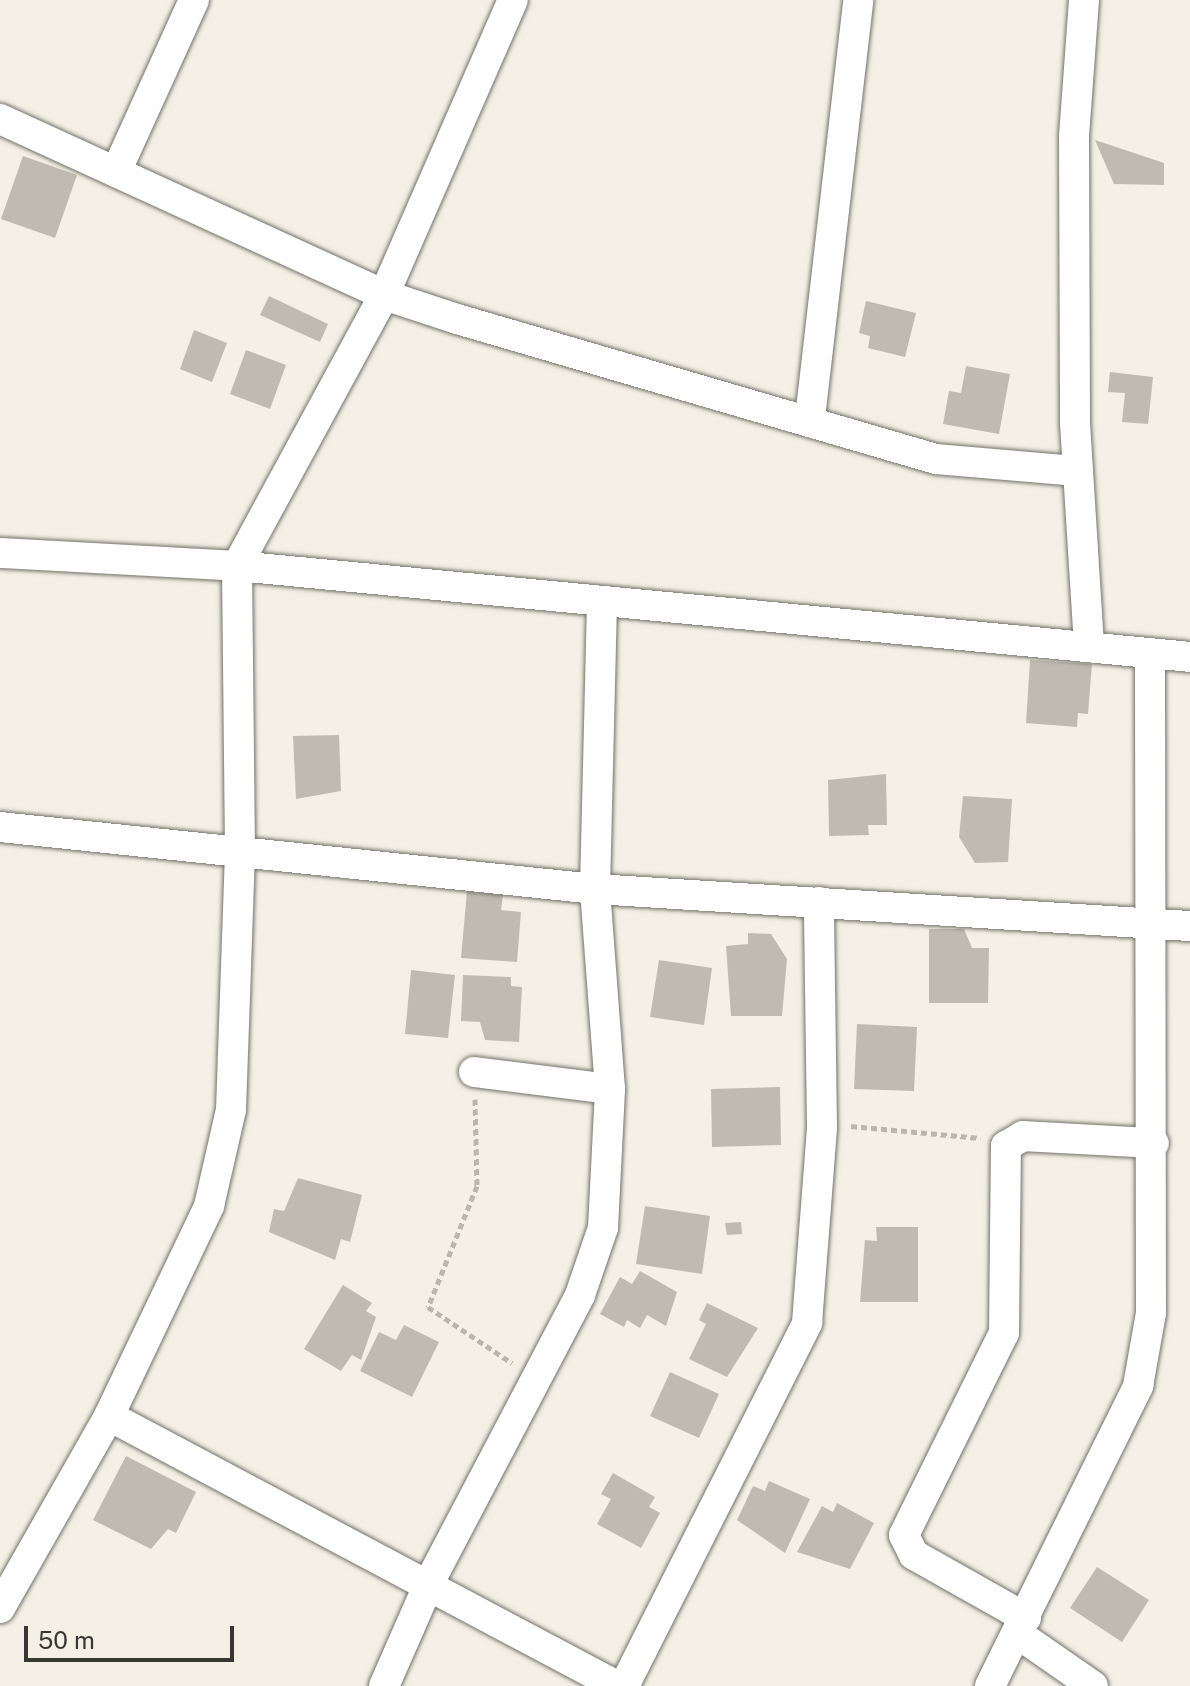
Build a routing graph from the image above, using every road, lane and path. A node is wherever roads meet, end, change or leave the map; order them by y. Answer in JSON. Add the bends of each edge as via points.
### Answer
{"nodes":[{"id":1,"x":194,"y":0,"type":"edge"},
{"id":2,"x":513,"y":0,"type":"edge"},
{"id":3,"x":858,"y":0,"type":"edge"},
{"id":4,"x":1084,"y":0,"type":"edge"},
{"id":5,"x":0,"y":119,"type":"edge"},
{"id":6,"x":116,"y":172,"type":"junction"},
{"id":7,"x":384,"y":295,"type":"junction"},
{"id":8,"x":810,"y":418,"type":"junction"},
{"id":9,"x":1077,"y":471,"type":"junction"},
{"id":10,"x":0,"y":553,"type":"edge"},
{"id":11,"x":237,"y":566,"type":"junction"},
{"id":12,"x":602,"y":601,"type":"junction"},
{"id":13,"x":1089,"y":645,"type":"junction"},
{"id":14,"x":1150,"y":653,"type":"junction"},
{"id":15,"x":1190,"y":657,"type":"edge"},
{"id":16,"x":0,"y":827,"type":"edge"},
{"id":17,"x":240,"y":853,"type":"junction"},
{"id":18,"x":595,"y":889,"type":"junction"},
{"id":19,"x":819,"y":902,"type":"junction"},
{"id":20,"x":1147,"y":925,"type":"junction"},
{"id":21,"x":1190,"y":926,"type":"edge"},
{"id":22,"x":474,"y":1072,"type":"joint"},
{"id":23,"x":610,"y":1089,"type":"junction"},
{"id":24,"x":822,"y":1128,"type":"junction"},
{"id":25,"x":1154,"y":1143,"type":"junction"},
{"id":26,"x":1006,"y":1146,"type":"junction"},
{"id":27,"x":533,"y":1377,"type":"junction"},
{"id":28,"x":109,"y":1416,"type":"junction"},
{"id":29,"x":430,"y":1581,"type":"junction"},
{"id":30,"x":0,"y":1608,"type":"edge"},
{"id":31,"x":1022,"y":1626,"type":"junction"},
{"id":32,"x":384,"y":1686,"type":"edge"},
{"id":33,"x":617,"y":1686,"type":"edge"},
{"id":34,"x":624,"y":1686,"type":"edge"},
{"id":35,"x":990,"y":1686,"type":"edge"},
{"id":36,"x":1093,"y":1686,"type":"edge"}],
"edges":[{"from":1,"to":6,"type":"street"},
{"from":2,"to":7,"type":"street"},
{"from":3,"to":8,"type":"street"},
{"from":4,"to":9,"type":"street","via":[[1074,136]]},
{"from":5,"to":6,"type":"street"},
{"from":6,"to":7,"type":"street"},
{"from":7,"to":8,"type":"street"},
{"from":7,"to":11,"type":"street"},
{"from":8,"to":9,"type":"street","via":[[936,459]]},
{"from":9,"to":13,"type":"street"},
{"from":10,"to":11,"type":"street"},
{"from":11,"to":12,"type":"street"},
{"from":11,"to":17,"type":"street"},
{"from":12,"to":13,"type":"street"},
{"from":12,"to":18,"type":"street"},
{"from":13,"to":14,"type":"street"},
{"from":14,"to":15,"type":"street"},
{"from":14,"to":20,"type":"street"},
{"from":16,"to":17,"type":"street"},
{"from":17,"to":18,"type":"street"},
{"from":17,"to":28,"type":"street","via":[[231,1110],[209,1206]]},
{"from":18,"to":19,"type":"street"},
{"from":18,"to":23,"type":"street"},
{"from":19,"to":20,"type":"street"},
{"from":19,"to":24,"type":"street"},
{"from":20,"to":21,"type":"street"},
{"from":20,"to":25,"type":"street"},
{"from":22,"to":23,"type":"street"},
{"from":22,"to":27,"type":"path","via":[[477,1186],[428,1307]]},
{"from":23,"to":27,"type":"street","via":[[603,1228],[580,1295]]},
{"from":24,"to":26,"type":"path","via":[[980,1138]]},
{"from":24,"to":34,"type":"street","via":[[807,1323]]},
{"from":25,"to":26,"type":"street","via":[[1023,1136]]},
{"from":25,"to":31,"type":"street","via":[[1151,1313],[1138,1386]]},
{"from":26,"to":31,"type":"street","via":[[1004,1333],[904,1535],[914,1555]]},
{"from":27,"to":29,"type":"street"},
{"from":28,"to":29,"type":"street"},
{"from":28,"to":30,"type":"street"},
{"from":29,"to":32,"type":"street"},
{"from":29,"to":33,"type":"street"},
{"from":31,"to":35,"type":"street"},
{"from":31,"to":36,"type":"street"}]}
